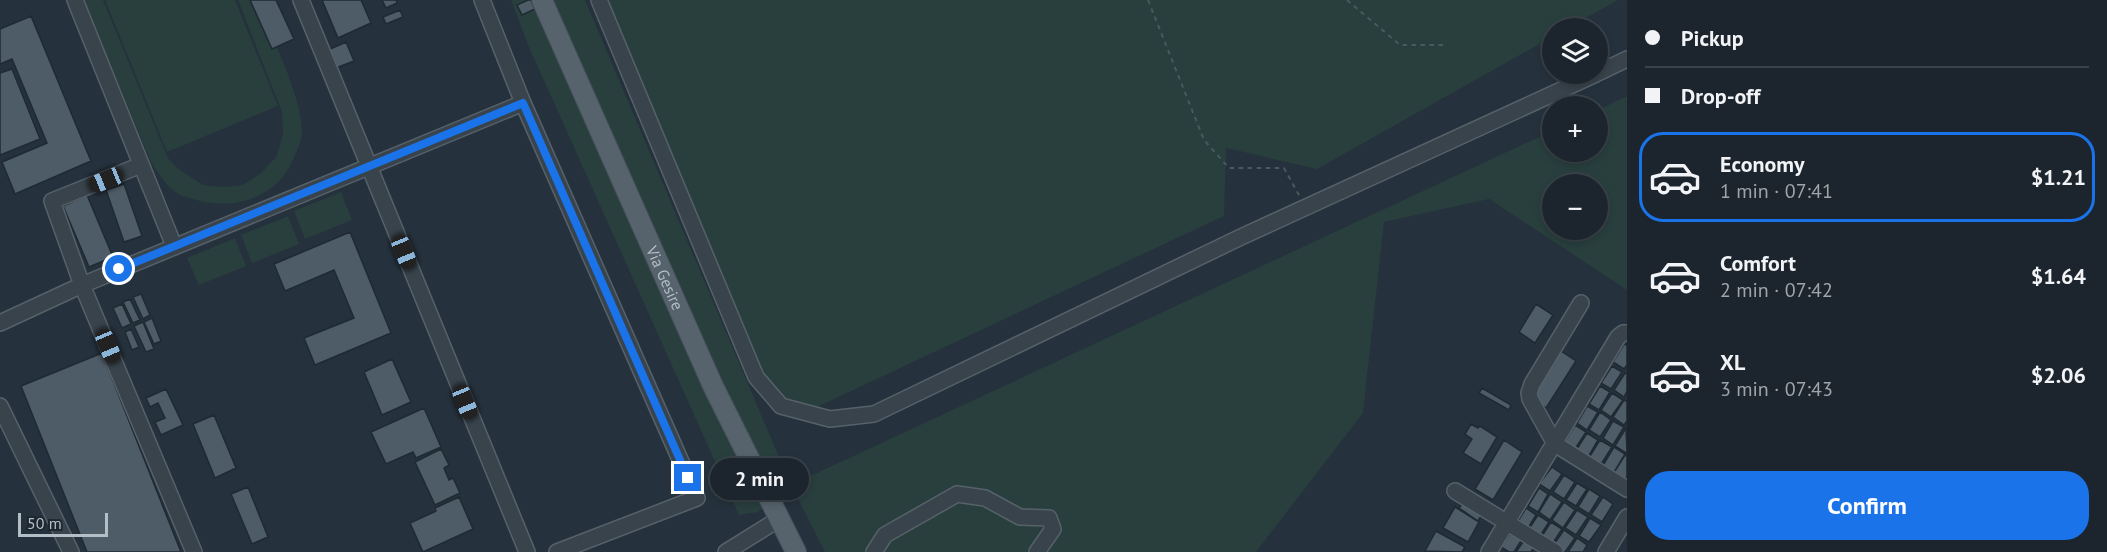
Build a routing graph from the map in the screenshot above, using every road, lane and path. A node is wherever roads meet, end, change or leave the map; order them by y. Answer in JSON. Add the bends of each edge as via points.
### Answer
{"nodes":[{"id":1,"x":75,"y":0,"type":"edge"},
{"id":2,"x":301,"y":0,"type":"edge"},
{"id":3,"x":482,"y":0,"type":"edge"},
{"id":4,"x":542,"y":0,"type":"edge"},
{"id":5,"x":599,"y":0,"type":"edge"},
{"id":6,"x":1148,"y":0,"type":"edge"},
{"id":7,"x":1347,"y":0,"type":"edge"},
{"id":8,"x":1447,"y":45,"type":"dead end"},
{"id":9,"x":1627,"y":59,"type":"edge"},
{"id":10,"x":1608,"y":68,"type":"edge"},
{"id":11,"x":1573,"y":84,"type":"edge"},
{"id":12,"x":523,"y":103,"type":"junction"},
{"id":13,"x":141,"y":165,"type":"junction"},
{"id":14,"x":368,"y":167,"type":"junction"},
{"id":15,"x":1306,"y":207,"type":"junction"},
{"id":16,"x":174,"y":246,"type":"junction"},
{"id":17,"x":82,"y":285,"type":"junction"},
{"id":18,"x":1581,"y":303,"type":"dead end"},
{"id":19,"x":0,"y":323,"type":"edge"},
{"id":20,"x":1627,"y":333,"type":"edge"},
{"id":21,"x":0,"y":406,"type":"edge"},
{"id":22,"x":1555,"y":444,"type":"junction"},
{"id":23,"x":1627,"y":489,"type":"edge"},
{"id":24,"x":1455,"y":491,"type":"dead end"},
{"id":25,"x":1627,"y":518,"type":"edge"},
{"id":26,"x":779,"y":519,"type":"junction"},
{"id":27,"x":1507,"y":522,"type":"junction"},
{"id":28,"x":70,"y":552,"type":"edge"},
{"id":29,"x":194,"y":552,"type":"edge"},
{"id":30,"x":527,"y":552,"type":"edge"},
{"id":31,"x":557,"y":552,"type":"edge"},
{"id":32,"x":726,"y":552,"type":"edge"},
{"id":33,"x":796,"y":552,"type":"edge"},
{"id":34,"x":874,"y":552,"type":"edge"},
{"id":35,"x":1037,"y":552,"type":"edge"},
{"id":36,"x":1489,"y":552,"type":"edge"},
{"id":37,"x":1555,"y":552,"type":"edge"},
{"id":38,"x":1606,"y":552,"type":"edge"}],
"edges":[{"from":1,"to":13,"type":"street"},
{"from":2,"to":14,"type":"street"},
{"from":3,"to":12,"type":"street"},
{"from":4,"to":26,"type":"main road","name":"Via Gesire","via":[[713,386]]},
{"from":5,"to":15,"type":"street","via":[[756,376],[781,406],[830,419],[873,414]]},
{"from":6,"to":15,"type":"path","via":[[1204,140],[1229,168],[1284,168]]},
{"from":7,"to":8,"type":"path","via":[[1400,45]]},
{"from":9,"to":10,"type":"street"},
{"from":11,"to":15,"type":"street"},
{"from":12,"to":14,"type":"street"},
{"from":12,"to":31,"type":"street","via":[[697,498]]},
{"from":13,"to":16,"type":"street"},
{"from":13,"to":17,"type":"street","via":[[52,201]]},
{"from":14,"to":16,"type":"street"},
{"from":14,"to":30,"type":"street"},
{"from":16,"to":17,"type":"street"},
{"from":17,"to":19,"type":"street"},
{"from":17,"to":29,"type":"street"},
{"from":18,"to":22,"type":"street","via":[[1529,393]]},
{"from":20,"to":22,"type":"street","via":[[1618,337]]},
{"from":21,"to":28,"type":"street"},
{"from":22,"to":23,"type":"street"},
{"from":22,"to":27,"type":"street"},
{"from":24,"to":27,"type":"street"},
{"from":25,"to":38,"type":"street"},
{"from":26,"to":32,"type":"street"},
{"from":26,"to":33,"type":"main road","name":"Via Gesire"},
{"from":27,"to":36,"type":"street"},
{"from":27,"to":37,"type":"street"},
{"from":34,"to":35,"type":"street","via":[[885,535],[957,494],[985,498],[1020,517],[1049,518],[1053,529]]}]}
